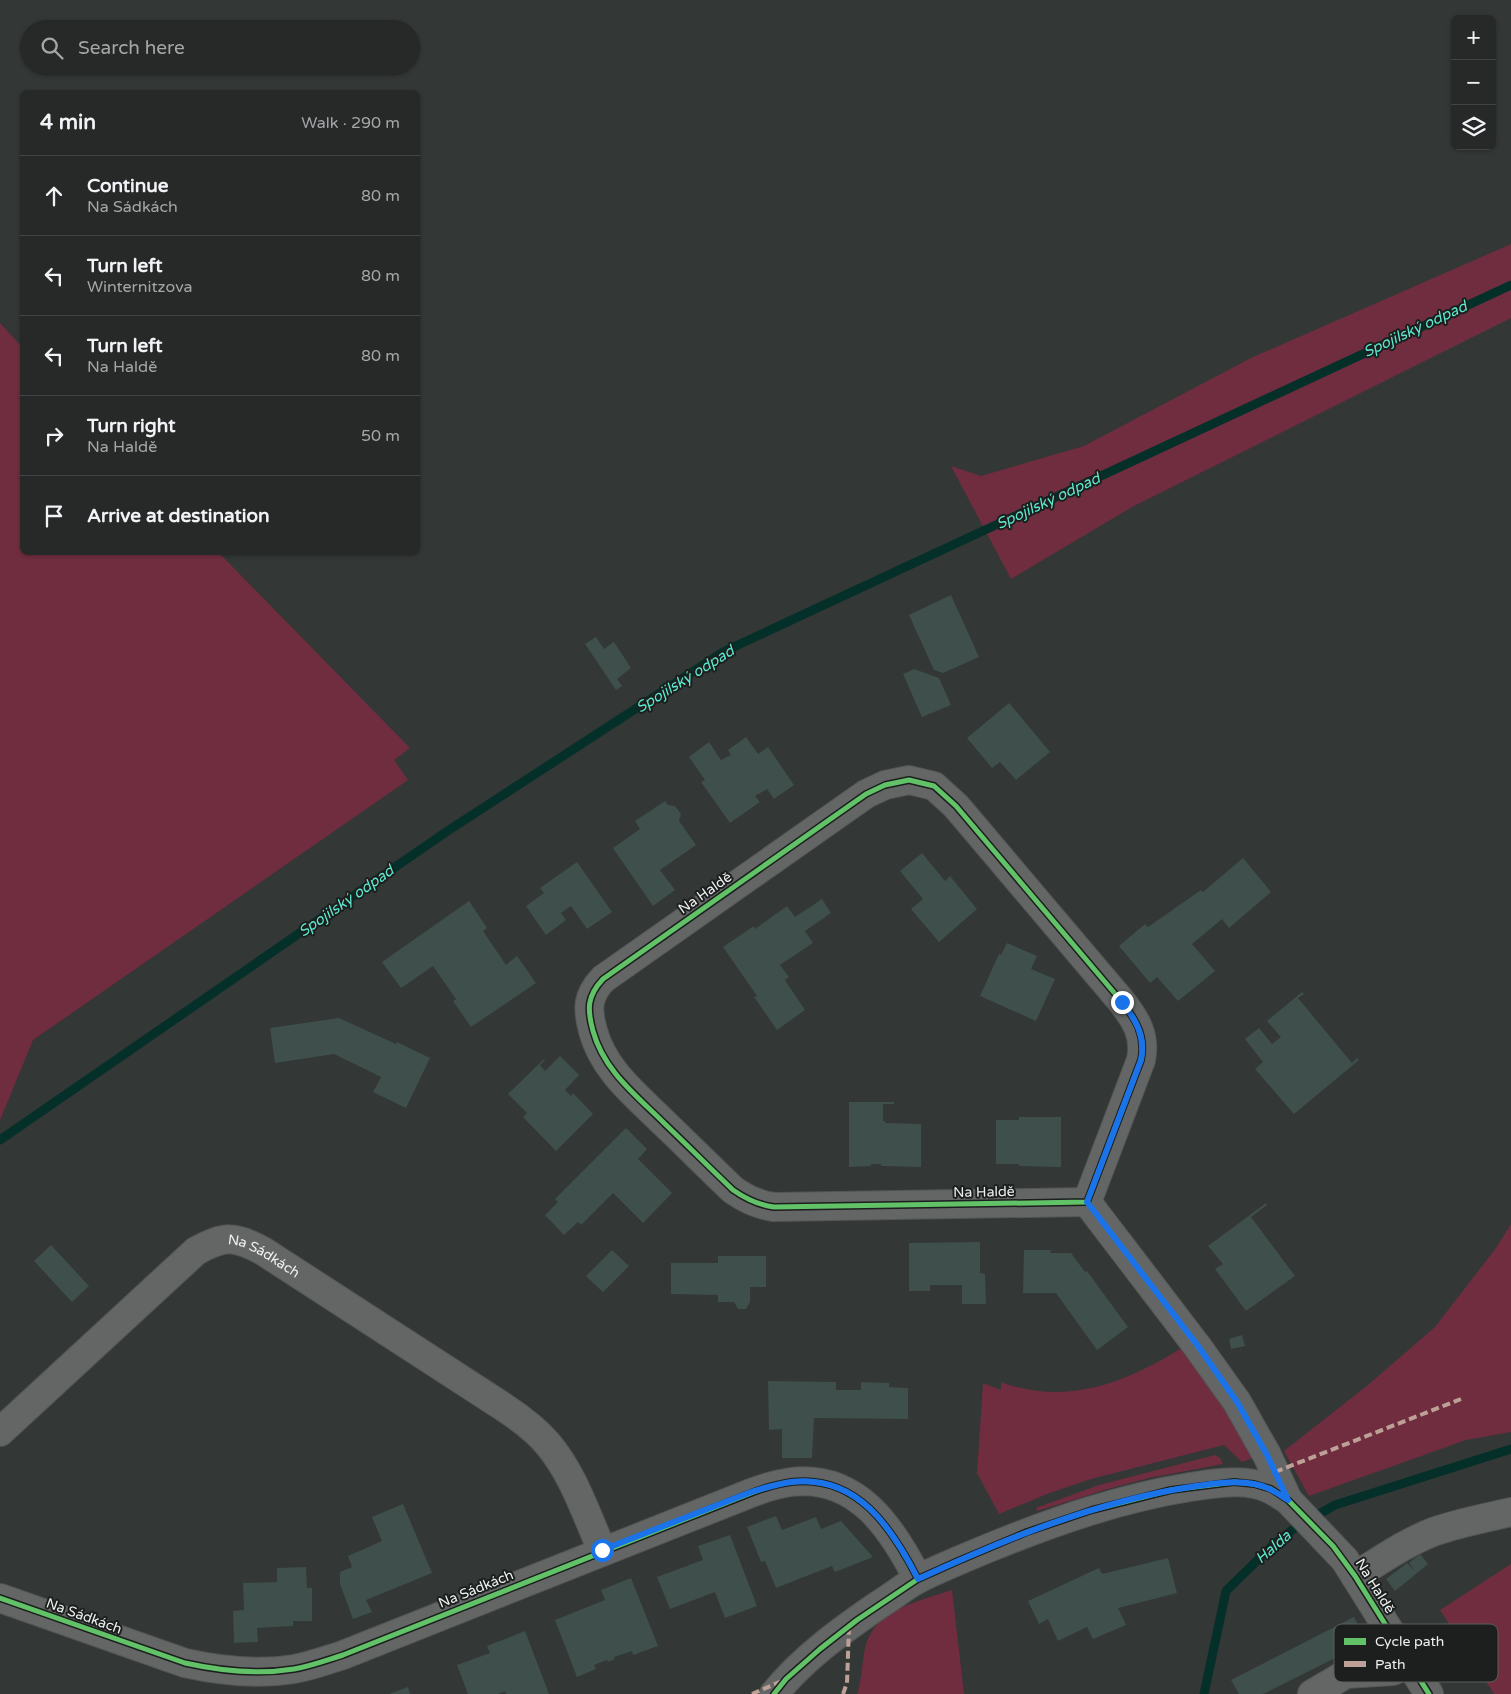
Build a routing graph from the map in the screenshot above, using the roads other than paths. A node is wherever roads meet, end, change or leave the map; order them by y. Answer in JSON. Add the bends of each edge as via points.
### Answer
{"nodes":[{"id":1,"x":1087,"y":1202,"type":"junction"},
{"id":2,"x":0,"y":1432,"type":"edge"},
{"id":3,"x":1288,"y":1500,"type":"junction"},
{"id":4,"x":1511,"y":1512,"type":"edge"},
{"id":5,"x":602,"y":1550,"type":"junction"},
{"id":6,"x":1356,"y":1576,"type":"junction"},
{"id":7,"x":918,"y":1579,"type":"junction"},
{"id":8,"x":0,"y":1598,"type":"edge"},
{"id":9,"x":1386,"y":1624,"type":"edge"},
{"id":10,"x":1334,"y":1681,"type":"edge"},
{"id":11,"x":1422,"y":1682,"type":"edge"},
{"id":12,"x":774,"y":1694,"type":"edge"},
{"id":13,"x":1312,"y":1694,"type":"edge"},
{"id":14,"x":1429,"y":1694,"type":"edge"}],
"edges":[{"from":1,"to":1,"type":"street","name":"Na Haldě","via":[[1141,1060],[1141,1032],[1122,1002],[956,806],[934,786],[909,780],[885,785],[866,794],[603,978],[592,994],[589,1004],[591,1024],[598,1048],[609,1067],[733,1190],[752,1202],[774,1207]]},
{"from":1,"to":3,"type":"street","name":"Na Haldě","via":[[1237,1402]]},
{"from":2,"to":5,"type":"street","name":"Na Sádkách","via":[[196,1251],[226,1239],[238,1240],[263,1251],[532,1428],[567,1473]]},
{"from":3,"to":6,"type":"street","name":"Na Haldě","via":[[1333,1546]]},
{"from":3,"to":7,"type":"street","via":[[1271,1489],[1234,1482],[1171,1490],[1056,1521]]},
{"from":4,"to":6,"type":"street","via":[[1432,1532],[1408,1543]]},
{"from":5,"to":7,"type":"street","name":"Na Sádkách","via":[[766,1488],[793,1482],[814,1482],[834,1486],[866,1505],[892,1533]]},
{"from":5,"to":8,"type":"street","name":"Na Sádkách","via":[[343,1655],[294,1668],[266,1671],[236,1672],[185,1664]]},
{"from":6,"to":9,"type":"street","name":"Na Haldě"},
{"from":7,"to":12,"type":"street","via":[[820,1649]]},
{"from":10,"to":13,"type":"street"},
{"from":11,"to":14,"type":"street","name":"Na Haldě"}]}
